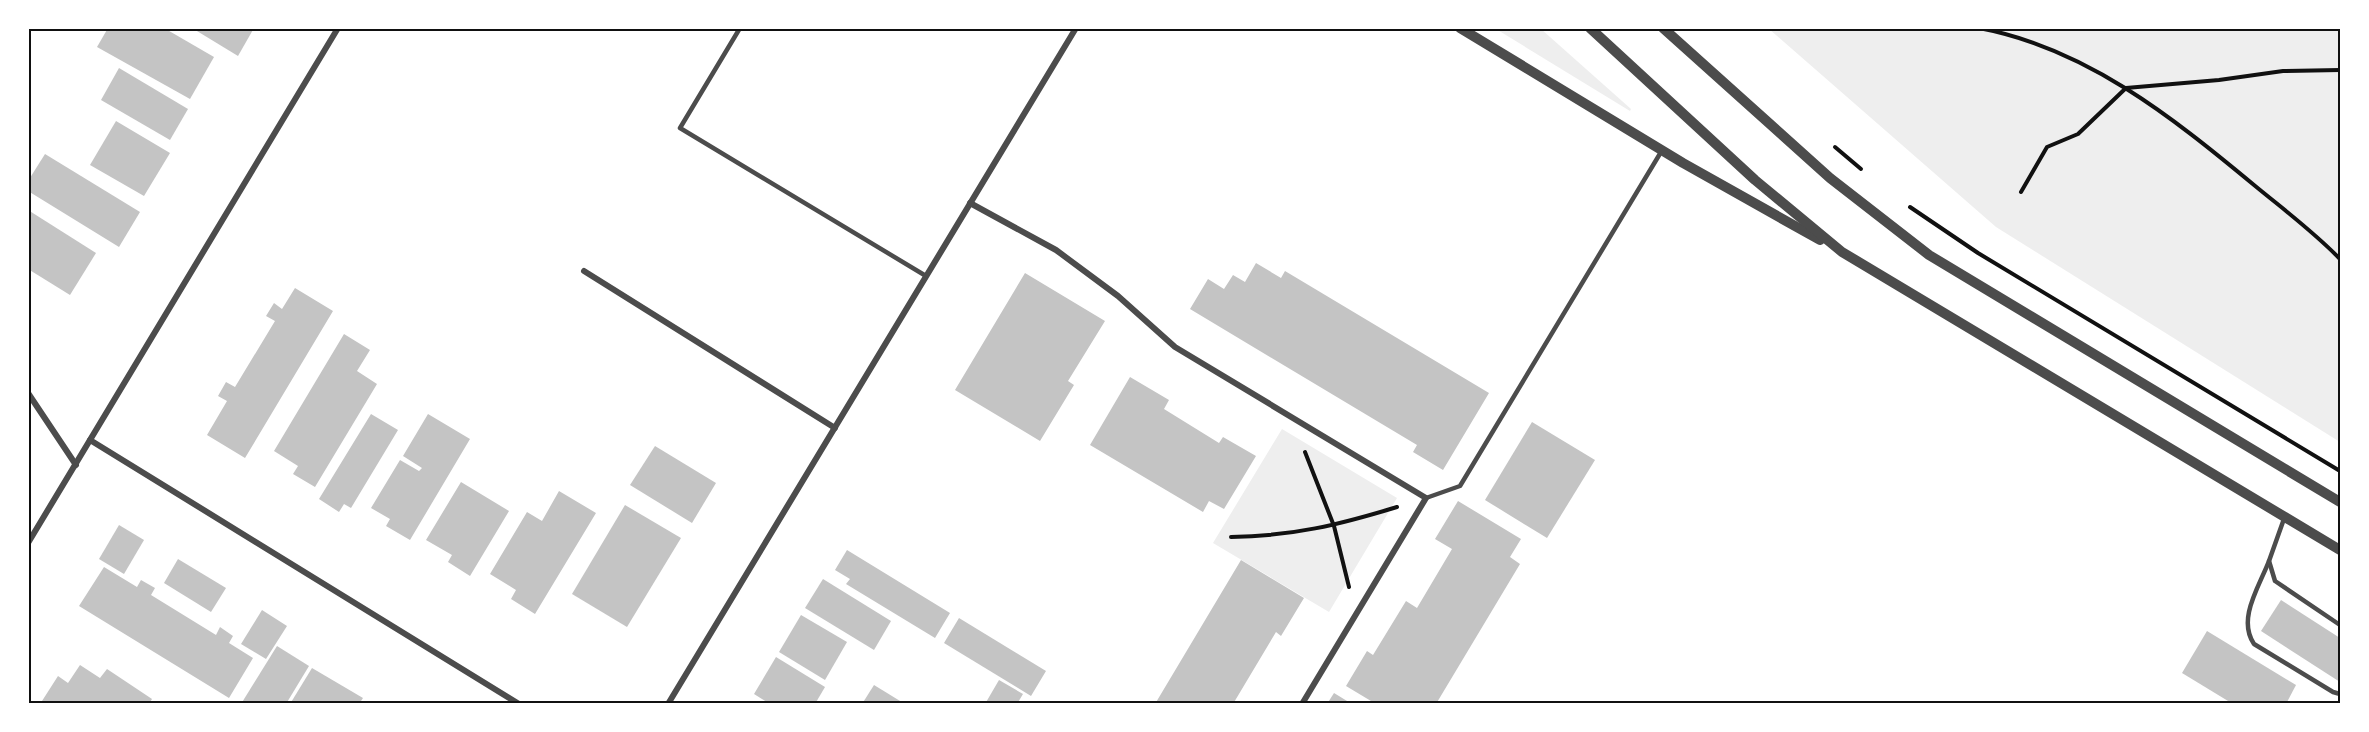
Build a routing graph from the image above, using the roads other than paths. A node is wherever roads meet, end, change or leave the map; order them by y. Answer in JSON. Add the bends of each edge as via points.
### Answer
{"nodes":[{"id":1,"x":338,"y":28,"type":"edge"},
{"id":2,"x":740,"y":28,"type":"edge"},
{"id":3,"x":1076,"y":28,"type":"edge"},
{"id":4,"x":1460,"y":28,"type":"edge"},
{"id":5,"x":1590,"y":28,"type":"edge"},
{"id":6,"x":1663,"y":28,"type":"edge"},
{"id":7,"x":1662,"y":150,"type":"junction"},
{"id":8,"x":970,"y":203,"type":"junction"},
{"id":9,"x":1842,"y":252,"type":"junction"},
{"id":10,"x":584,"y":271,"type":"dead end"},
{"id":11,"x":926,"y":276,"type":"junction"},
{"id":12,"x":28,"y":393,"type":"edge"},
{"id":13,"x":834,"y":428,"type":"junction"},
{"id":14,"x":90,"y":440,"type":"junction"},
{"id":15,"x":76,"y":465,"type":"junction"},
{"id":16,"x":1426,"y":498,"type":"junction"},
{"id":17,"x":2340,"y":502,"type":"edge"},
{"id":18,"x":2285,"y":516,"type":"junction"},
{"id":19,"x":28,"y":543,"type":"edge"},
{"id":20,"x":2340,"y":549,"type":"edge"},
{"id":21,"x":2269,"y":561,"type":"junction"},
{"id":22,"x":2340,"y":625,"type":"edge"},
{"id":23,"x":2340,"y":694,"type":"edge"},
{"id":24,"x":519,"y":704,"type":"edge"},
{"id":25,"x":668,"y":704,"type":"edge"},
{"id":26,"x":1302,"y":704,"type":"edge"}],
"edges":[{"from":1,"to":14,"type":"street"},
{"from":2,"to":11,"type":"lane","via":[[680,128]]},
{"from":3,"to":8,"type":"street"},
{"from":4,"to":7,"type":"street"},
{"from":5,"to":9,"type":"street","via":[[1755,180]]},
{"from":6,"to":17,"type":"street","via":[[1830,178],[1929,255]]},
{"from":7,"to":9,"type":"street"},
{"from":7,"to":16,"type":"lane","via":[[1460,486]]},
{"from":8,"to":11,"type":"street"},
{"from":8,"to":16,"type":"street","via":[[1056,250],[1118,296],[1175,347]]},
{"from":9,"to":18,"type":"street"},
{"from":10,"to":13,"type":"street"},
{"from":11,"to":13,"type":"street"},
{"from":12,"to":15,"type":"street"},
{"from":13,"to":25,"type":"street"},
{"from":14,"to":15,"type":"street"},
{"from":14,"to":24,"type":"street"},
{"from":15,"to":19,"type":"street"},
{"from":16,"to":26,"type":"street"},
{"from":18,"to":20,"type":"street"},
{"from":18,"to":21,"type":"lane"},
{"from":21,"to":22,"type":"lane","via":[[2275,581]]},
{"from":21,"to":23,"type":"lane","via":[[2246,619],[2247,634],[2254,644]]}]}
